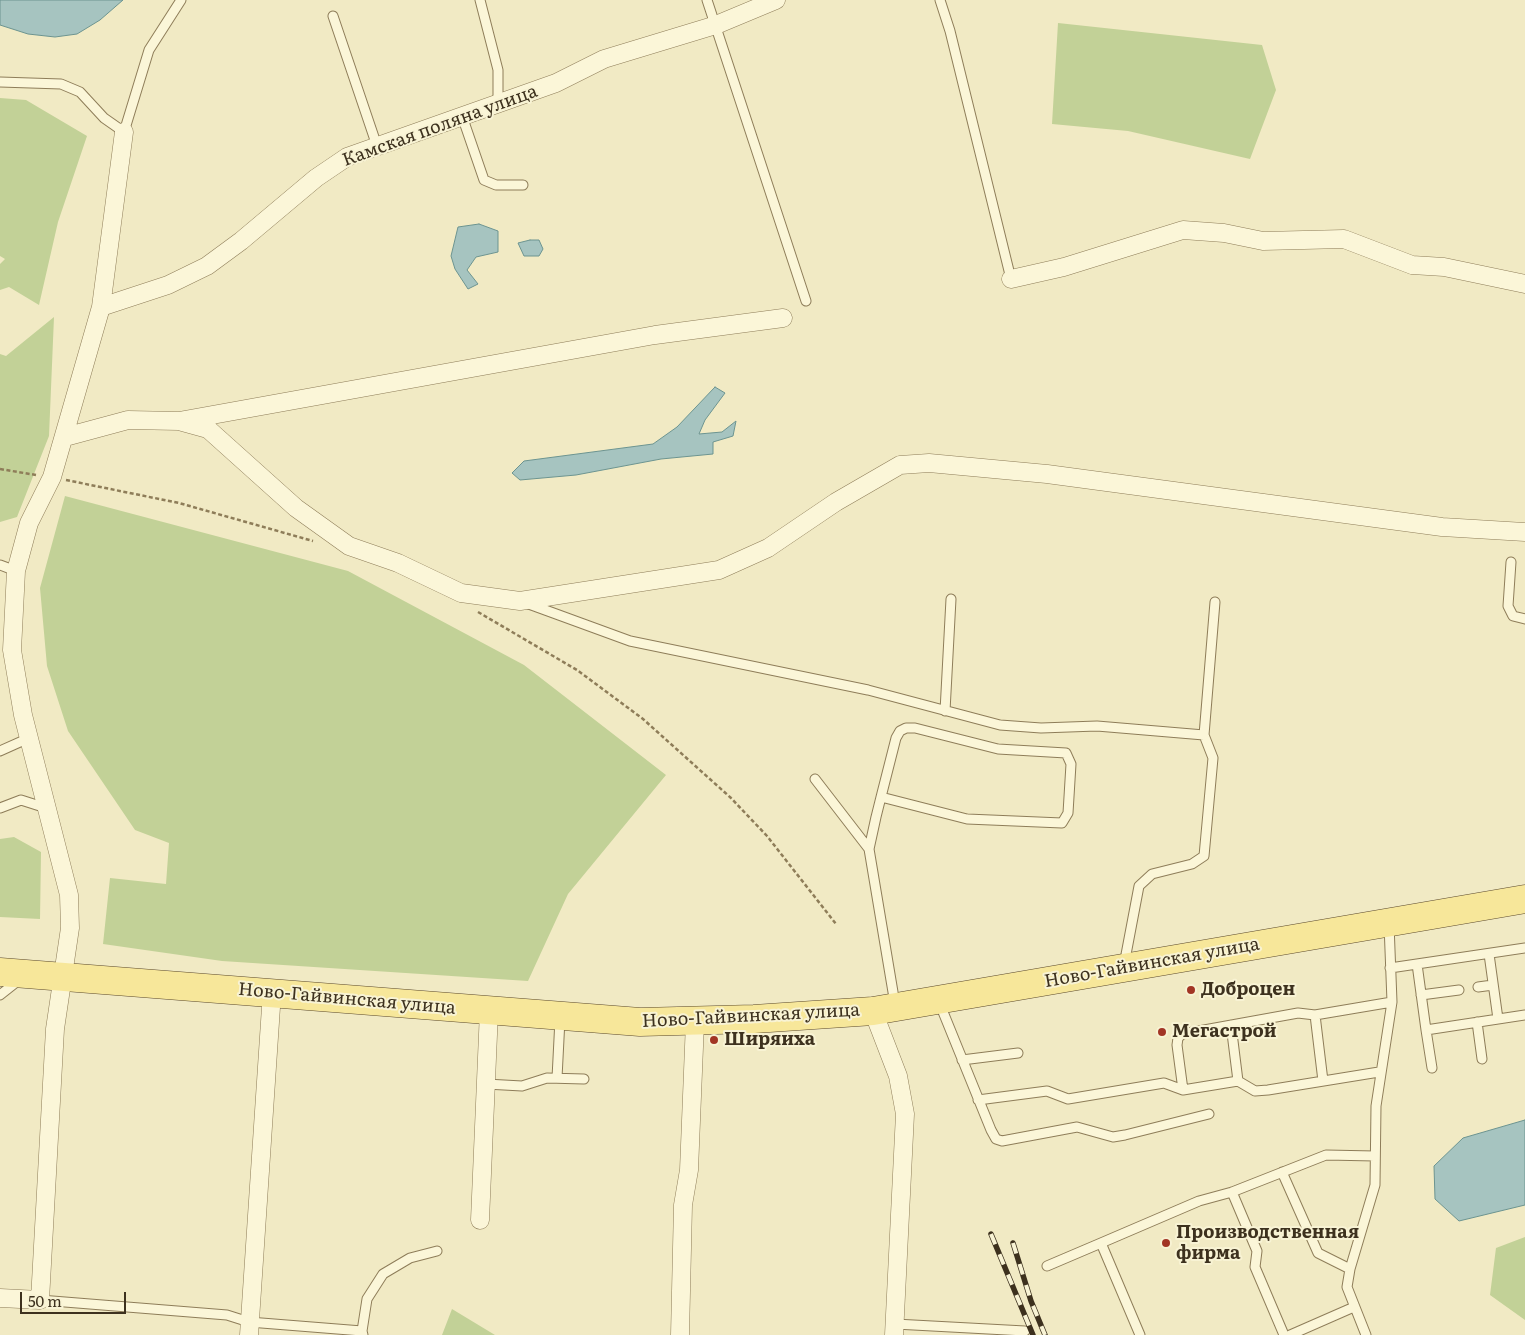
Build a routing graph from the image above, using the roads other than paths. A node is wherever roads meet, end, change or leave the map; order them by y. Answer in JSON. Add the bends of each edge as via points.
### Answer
{"nodes":[{"id":1,"x":181,"y":0,"type":"edge"},
{"id":2,"x":480,"y":0,"type":"edge"},
{"id":3,"x":707,"y":0,"type":"edge"},
{"id":4,"x":776,"y":0,"type":"edge"},
{"id":5,"x":940,"y":0,"type":"edge"},
{"id":6,"x":333,"y":16,"type":"dead end"},
{"id":7,"x":716,"y":25,"type":"junction"},
{"id":8,"x":0,"y":82,"type":"edge"},
{"id":9,"x":498,"y":103,"type":"junction"},
{"id":10,"x":462,"y":116,"type":"junction"},
{"id":11,"x":124,"y":132,"type":"junction"},
{"id":12,"x":377,"y":146,"type":"junction"},
{"id":13,"x":523,"y":185,"type":"dead end"},
{"id":14,"x":1011,"y":279,"type":"joint"},
{"id":15,"x":1525,"y":284,"type":"edge"},
{"id":16,"x":806,"y":301,"type":"dead end"},
{"id":17,"x":101,"y":307,"type":"junction"},
{"id":18,"x":783,"y":318,"type":"dead end"},
{"id":19,"x":179,"y":421,"type":"junction"},
{"id":20,"x":65,"y":437,"type":"junction"},
{"id":21,"x":1525,"y":532,"type":"edge"},
{"id":22,"x":1511,"y":562,"type":"dead end"},
{"id":23,"x":8,"y":568,"type":"edge"},
{"id":24,"x":951,"y":599,"type":"dead end"},
{"id":25,"x":520,"y":601,"type":"junction"},
{"id":26,"x":1215,"y":602,"type":"dead end"},
{"id":27,"x":1525,"y":618,"type":"edge"},
{"id":28,"x":945,"y":711,"type":"junction"},
{"id":29,"x":1204,"y":735,"type":"junction"},
{"id":30,"x":29,"y":738,"type":"junction"},
{"id":31,"x":0,"y":751,"type":"edge"},
{"id":32,"x":815,"y":779,"type":"dead end"},
{"id":33,"x":881,"y":797,"type":"junction"},
{"id":34,"x":0,"y":808,"type":"edge"},
{"id":35,"x":46,"y":808,"type":"junction"},
{"id":36,"x":869,"y":849,"type":"junction"},
{"id":37,"x":1525,"y":899,"type":"edge"},
{"id":38,"x":1389,"y":922,"type":"junction"},
{"id":39,"x":1525,"y":948,"type":"edge"},
{"id":40,"x":1488,"y":954,"type":"junction"},
{"id":41,"x":1417,"y":964,"type":"junction"},
{"id":42,"x":1124,"y":968,"type":"junction"},
{"id":43,"x":1390,"y":968,"type":"junction"},
{"id":44,"x":0,"y":972,"type":"edge"},
{"id":45,"x":28,"y":974,"type":"junction"},
{"id":46,"x":63,"y":976,"type":"junction"},
{"id":47,"x":1493,"y":985,"type":"junction"},
{"id":48,"x":1478,"y":987,"type":"dead end"},
{"id":49,"x":1459,"y":990,"type":"dead end"},
{"id":50,"x":272,"y":992,"type":"junction"},
{"id":51,"x":1421,"y":995,"type":"junction"},
{"id":52,"x":0,"y":996,"type":"edge"},
{"id":53,"x":938,"y":1000,"type":"junction"},
{"id":54,"x":1392,"y":1002,"type":"junction"},
{"id":55,"x":884,"y":1009,"type":"junction"},
{"id":56,"x":489,"y":1011,"type":"junction"},
{"id":57,"x":1315,"y":1015,"type":"junction"},
{"id":58,"x":1525,"y":1015,"type":"edge"},
{"id":59,"x":560,"y":1016,"type":"junction"},
{"id":60,"x":1498,"y":1019,"type":"junction"},
{"id":61,"x":695,"y":1022,"type":"junction"},
{"id":62,"x":1476,"y":1022,"type":"junction"},
{"id":63,"x":1231,"y":1025,"type":"junction"},
{"id":64,"x":1426,"y":1030,"type":"junction"},
{"id":65,"x":1018,"y":1053,"type":"dead end"},
{"id":66,"x":1482,"y":1059,"type":"dead end"},
{"id":67,"x":962,"y":1060,"type":"junction"},
{"id":68,"x":1432,"y":1068,"type":"dead end"},
{"id":69,"x":1379,"y":1072,"type":"junction"},
{"id":70,"x":557,"y":1078,"type":"junction"},
{"id":71,"x":584,"y":1079,"type":"dead end"},
{"id":72,"x":1238,"y":1080,"type":"junction"},
{"id":73,"x":1323,"y":1081,"type":"junction"},
{"id":74,"x":486,"y":1084,"type":"junction"},
{"id":75,"x":1183,"y":1090,"type":"junction"},
{"id":76,"x":978,"y":1100,"type":"junction"},
{"id":77,"x":1209,"y":1114,"type":"dead end"},
{"id":78,"x":1375,"y":1156,"type":"junction"},
{"id":79,"x":1282,"y":1172,"type":"junction"},
{"id":80,"x":1232,"y":1192,"type":"junction"},
{"id":81,"x":480,"y":1220,"type":"dead end"},
{"id":82,"x":1101,"y":1243,"type":"junction"},
{"id":83,"x":436,"y":1251,"type":"dead end"},
{"id":84,"x":1047,"y":1266,"type":"dead end"},
{"id":85,"x":1350,"y":1269,"type":"junction"},
{"id":86,"x":0,"y":1298,"type":"edge"},
{"id":87,"x":40,"y":1300,"type":"junction"},
{"id":88,"x":1354,"y":1307,"type":"junction"},
{"id":89,"x":249,"y":1328,"type":"edge"},
{"id":90,"x":894,"y":1330,"type":"edge"},
{"id":91,"x":1025,"y":1331,"type":"dead end"},
{"id":92,"x":362,"y":1333,"type":"edge"},
{"id":93,"x":680,"y":1335,"type":"edge"},
{"id":94,"x":1140,"y":1335,"type":"edge"},
{"id":95,"x":1284,"y":1335,"type":"edge"},
{"id":96,"x":1290,"y":1335,"type":"edge"},
{"id":97,"x":1366,"y":1335,"type":"edge"}],
"edges":[{"from":1,"to":11,"type":"lane","via":[[149,50]]},
{"from":2,"to":9,"type":"lane","via":[[498,70]]},
{"from":3,"to":7,"type":"lane"},
{"from":4,"to":7,"type":"street","name":"Камская поляна улица"},
{"from":5,"to":14,"type":"lane"},
{"from":6,"to":12,"type":"lane"},
{"from":7,"to":9,"type":"street","name":"Камская поляна улица","via":[[604,59],[556,83]]},
{"from":7,"to":16,"type":"lane"},
{"from":8,"to":11,"type":"lane","via":[[61,84],[80,92],[104,118]]},
{"from":9,"to":10,"type":"street","name":"Камская поляна улица"},
{"from":10,"to":12,"type":"street","name":"Камская поляна улица"},
{"from":10,"to":13,"type":"lane","via":[[484,180],[496,185]]},
{"from":11,"to":17,"type":"street"},
{"from":12,"to":17,"type":"street","name":"Камская поляна улица","via":[[347,158],[316,178],[207,266],[168,285]]},
{"from":14,"to":15,"type":"street","via":[[1064,267],[1183,230],[1224,233],[1263,241],[1344,240],[1412,265],[1444,267]]},
{"from":17,"to":20,"type":"street"},
{"from":18,"to":19,"type":"street","via":[[645,337]]},
{"from":19,"to":20,"type":"street","via":[[128,420]]},
{"from":19,"to":25,"type":"street","via":[[208,429],[296,508],[349,546],[398,563],[461,593]]},
{"from":20,"to":23,"type":"street","via":[[52,477]]},
{"from":21,"to":25,"type":"street","via":[[1442,527],[1047,474],[929,463],[900,465],[836,502],[768,548],[720,570]]},
{"from":22,"to":27,"type":"lane","via":[[1508,606],[1513,616]]},
{"from":23,"to":30,"type":"street","via":[[12,650]]},
{"from":24,"to":28,"type":"lane"},
{"from":25,"to":28,"type":"lane","via":[[630,641],[868,690]]},
{"from":26,"to":29,"type":"lane"},
{"from":28,"to":29,"type":"lane","via":[[1008,725],[1040,728],[1097,726]]},
{"from":29,"to":42,"type":"lane","via":[[1213,758],[1204,856],[1192,864],[1152,874],[1139,886]]},
{"from":30,"to":31,"type":"lane"},
{"from":30,"to":35,"type":"street"},
{"from":32,"to":36,"type":"lane"},
{"from":33,"to":33,"type":"lane","via":[[896,738],[906,728],[998,749],[1066,754],[1071,764],[1068,813],[1062,823],[967,819]]},
{"from":33,"to":36,"type":"lane"},
{"from":34,"to":35,"type":"lane","via":[[21,800]]},
{"from":35,"to":46,"type":"street","via":[[69,895],[70,928]]},
{"from":36,"to":55,"type":"lane"},
{"from":37,"to":38,"type":"main road","name":"Ново-Гайвинская улица"},
{"from":38,"to":42,"type":"main road","name":"Ново-Гайвинская улица"},
{"from":38,"to":43,"type":"lane"},
{"from":39,"to":40,"type":"lane"},
{"from":40,"to":41,"type":"lane"},
{"from":40,"to":47,"type":"lane"},
{"from":41,"to":43,"type":"lane"},
{"from":41,"to":51,"type":"lane"},
{"from":42,"to":53,"type":"main road","name":"Ново-Гайвинская улица"},
{"from":43,"to":54,"type":"lane"},
{"from":44,"to":45,"type":"main road","name":"Ново-Гайвинская улица"},
{"from":45,"to":46,"type":"main road","name":"Ново-Гайвинская улица"},
{"from":45,"to":52,"type":"lane"},
{"from":46,"to":50,"type":"main road","name":"Ново-Гайвинская улица"},
{"from":46,"to":87,"type":"street","via":[[55,1028]]},
{"from":47,"to":48,"type":"lane"},
{"from":47,"to":60,"type":"lane"},
{"from":49,"to":51,"type":"lane"},
{"from":50,"to":56,"type":"main road","name":"Ново-Гайвинская улица"},
{"from":50,"to":89,"type":"street"},
{"from":51,"to":64,"type":"lane"},
{"from":53,"to":55,"type":"main road","name":"Ново-Гайвинская улица"},
{"from":53,"to":67,"type":"lane"},
{"from":54,"to":57,"type":"lane"},
{"from":54,"to":69,"type":"lane"},
{"from":55,"to":61,"type":"main road","name":"Ново-Гайвинская улица"},
{"from":55,"to":90,"type":"street","via":[[905,1114]]},
{"from":56,"to":59,"type":"main road","name":"Ново-Гайвинская улица"},
{"from":56,"to":74,"type":"street"},
{"from":57,"to":63,"type":"lane","via":[[1298,1014]]},
{"from":57,"to":73,"type":"lane"},
{"from":58,"to":60,"type":"lane"},
{"from":59,"to":61,"type":"main road","name":"Ново-Гайвинская улица"},
{"from":59,"to":70,"type":"lane"},
{"from":60,"to":62,"type":"lane"},
{"from":61,"to":93,"type":"street","via":[[689,1170],[683,1205]]},
{"from":62,"to":64,"type":"lane"},
{"from":62,"to":66,"type":"lane"},
{"from":63,"to":72,"type":"lane"},
{"from":63,"to":75,"type":"lane","via":[[1187,1032],[1178,1038]]},
{"from":64,"to":68,"type":"lane"},
{"from":65,"to":67,"type":"lane"},
{"from":67,"to":76,"type":"lane"},
{"from":69,"to":73,"type":"lane"},
{"from":69,"to":78,"type":"lane"},
{"from":70,"to":71,"type":"lane"},
{"from":70,"to":74,"type":"lane","via":[[522,1086]]},
{"from":72,"to":73,"type":"lane","via":[[1255,1091]]},
{"from":72,"to":75,"type":"lane"},
{"from":74,"to":81,"type":"street"},
{"from":75,"to":76,"type":"lane","via":[[1164,1082],[1068,1099],[1047,1091]]},
{"from":76,"to":77,"type":"lane","via":[[996,1139],[1002,1142],[1077,1127],[1113,1136],[1125,1135]]},
{"from":78,"to":79,"type":"lane","via":[[1326,1155]]},
{"from":78,"to":85,"type":"lane","via":[[1375,1186]]},
{"from":79,"to":80,"type":"lane"},
{"from":79,"to":85,"type":"lane","via":[[1318,1253]]},
{"from":80,"to":82,"type":"lane","via":[[1199,1201]]},
{"from":80,"to":95,"type":"lane","via":[[1257,1251],[1255,1267]]},
{"from":82,"to":84,"type":"lane"},
{"from":82,"to":94,"type":"lane"},
{"from":83,"to":92,"type":"lane","via":[[410,1258],[383,1274],[367,1299]]},
{"from":85,"to":88,"type":"lane","via":[[1347,1287]]},
{"from":86,"to":87,"type":"street"},
{"from":87,"to":89,"type":"lane","via":[[227,1315]]},
{"from":88,"to":96,"type":"lane"},
{"from":88,"to":97,"type":"lane"},
{"from":89,"to":92,"type":"lane"},
{"from":90,"to":91,"type":"lane"}]}
